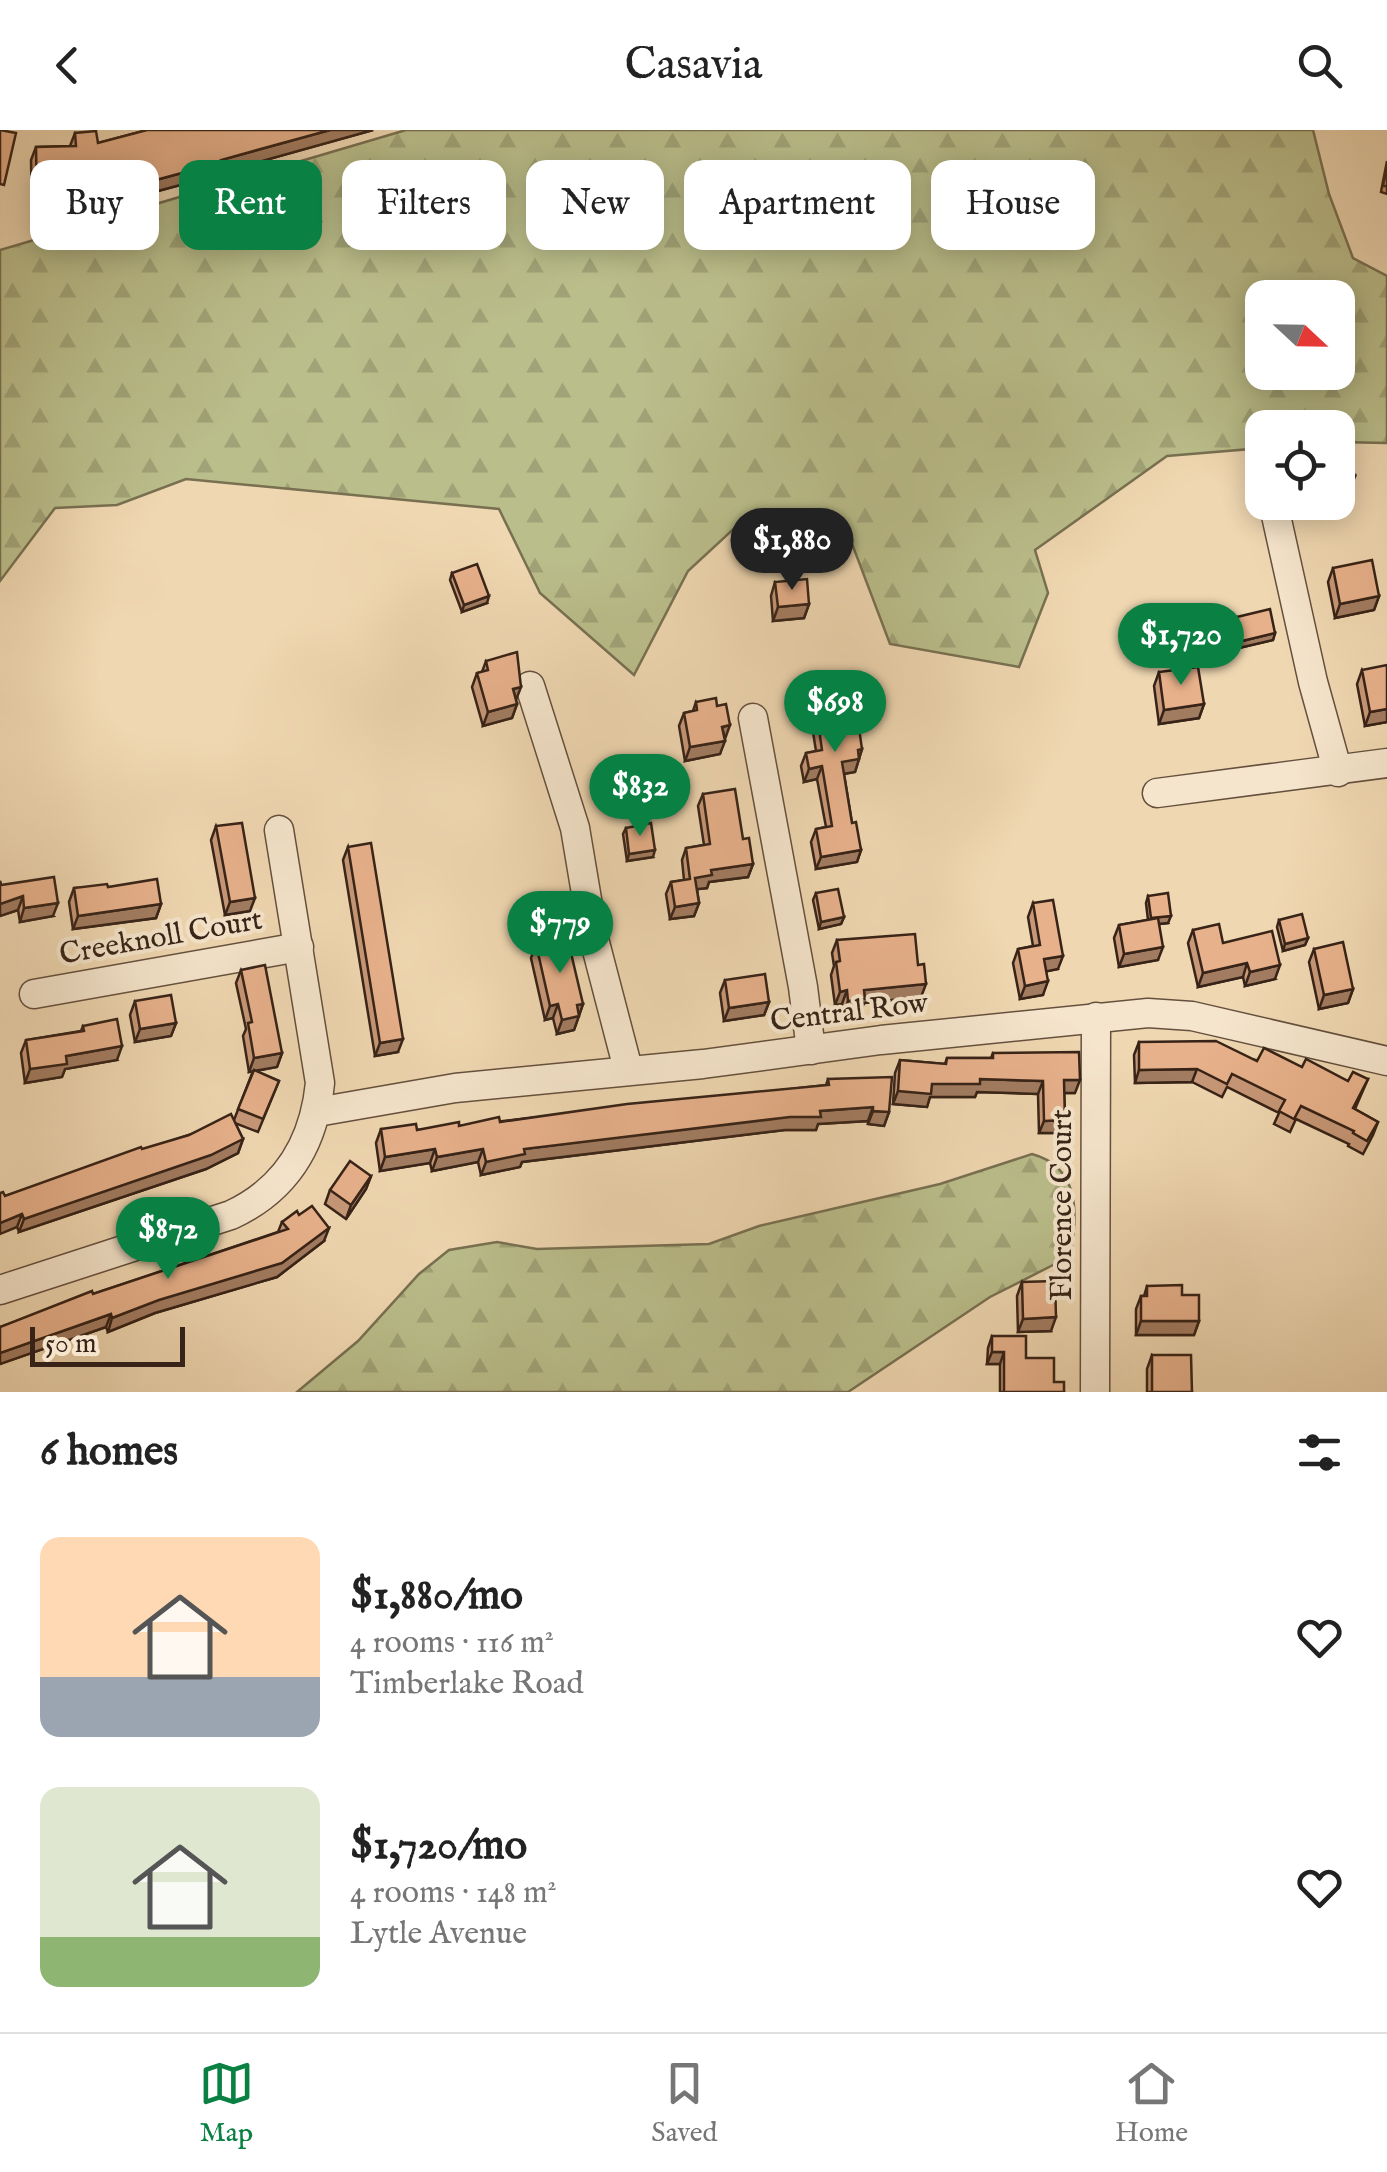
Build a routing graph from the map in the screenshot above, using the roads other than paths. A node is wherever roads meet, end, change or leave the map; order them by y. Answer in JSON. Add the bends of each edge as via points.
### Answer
{"nodes":[{"id":1,"x":1277,"y":520,"type":"edge"},
{"id":2,"x":530,"y":686,"type":"dead end"},
{"id":3,"x":753,"y":718,"type":"dead end"},
{"id":4,"x":1387,"y":763,"type":"edge"},
{"id":5,"x":1338,"y":772,"type":"junction"},
{"id":6,"x":1157,"y":793,"type":"dead end"},
{"id":7,"x":279,"y":830,"type":"dead end"},
{"id":8,"x":299,"y":947,"type":"junction"},
{"id":9,"x":34,"y":994,"type":"dead end"},
{"id":10,"x":1096,"y":1017,"type":"junction"},
{"id":11,"x":811,"y":1050,"type":"junction"},
{"id":12,"x":1387,"y":1061,"type":"edge"},
{"id":13,"x":628,"y":1069,"type":"junction"},
{"id":14,"x":318,"y":1112,"type":"junction"},
{"id":15,"x":0,"y":1290,"type":"edge"},
{"id":16,"x":1096,"y":1392,"type":"edge"}],
"edges":[{"from":1,"to":5,"type":"street"},
{"from":2,"to":13,"type":"street","via":[[576,828],[592,935]]},
{"from":3,"to":11,"type":"street"},
{"from":4,"to":5,"type":"street"},
{"from":5,"to":6,"type":"street"},
{"from":7,"to":8,"type":"street"},
{"from":8,"to":9,"type":"street","name":"Creeknoll Court"},
{"from":8,"to":14,"type":"street","via":[[319,1063]]},
{"from":10,"to":11,"type":"street","name":"Central Row"},
{"from":10,"to":12,"type":"street","name":"Central Row","via":[[1192,1016]]},
{"from":10,"to":16,"type":"street","name":"Florence Court"},
{"from":11,"to":13,"type":"street","name":"Central Row"},
{"from":13,"to":14,"type":"street","name":"Central Row"},
{"from":14,"to":15,"type":"street","via":[[290,1172],[248,1207]]}]}
